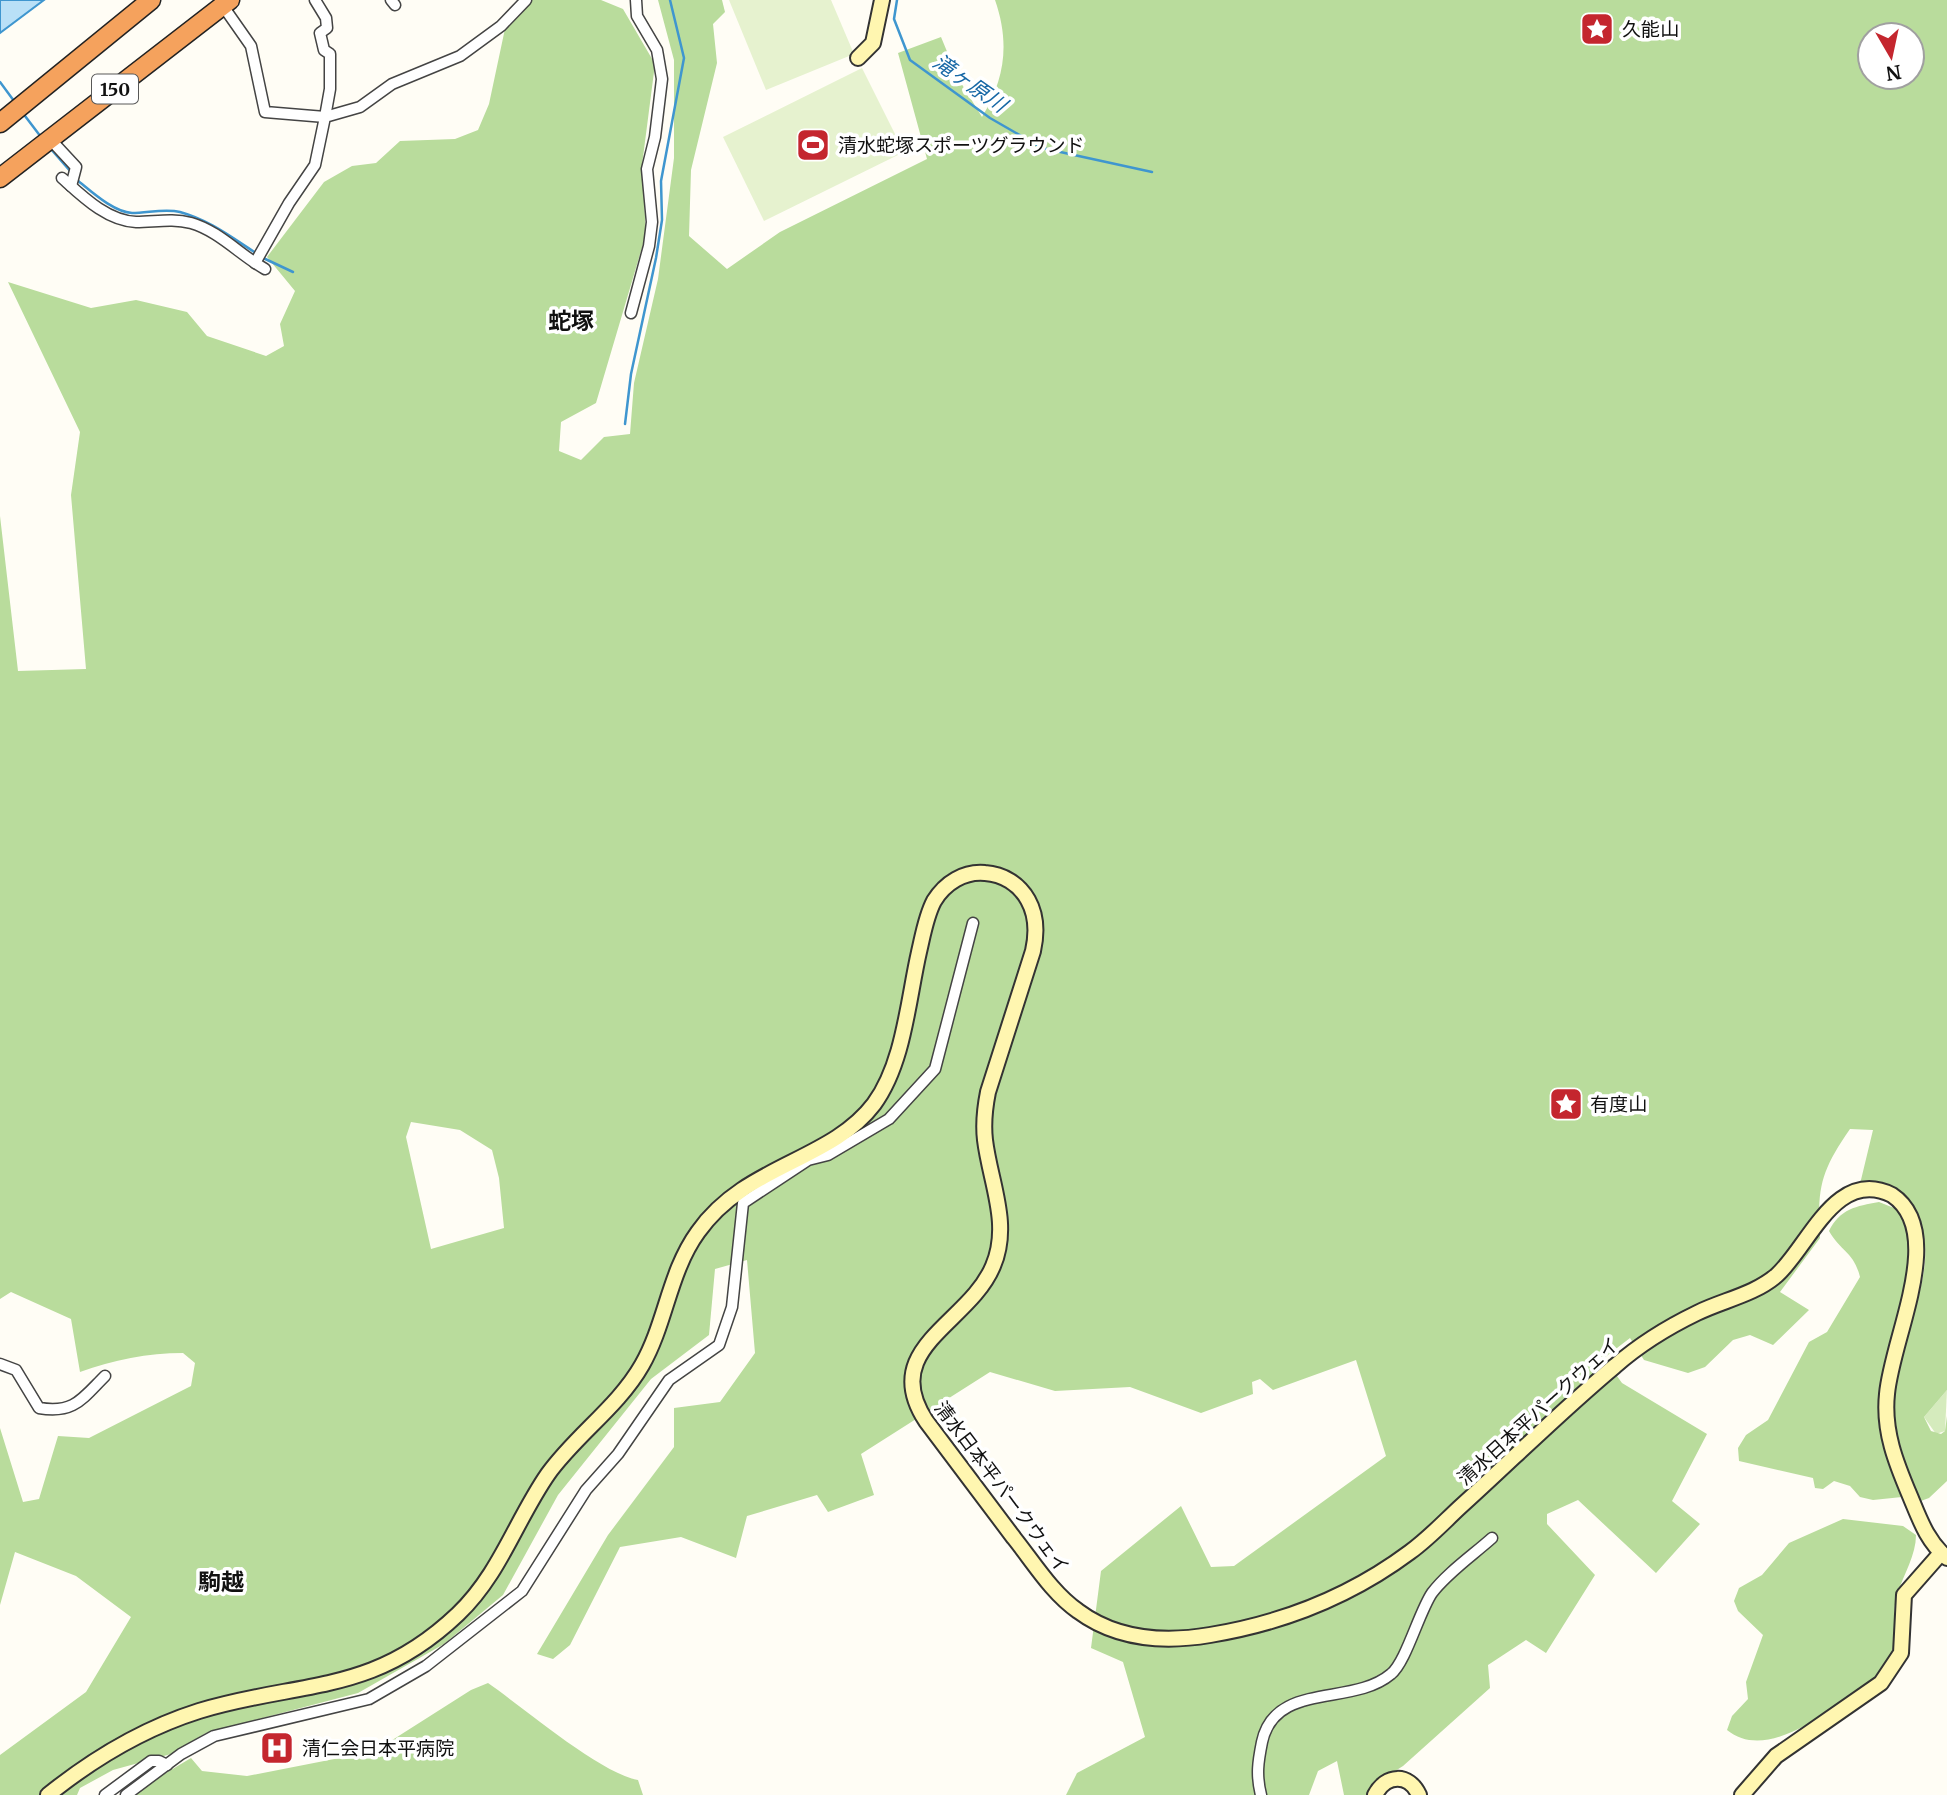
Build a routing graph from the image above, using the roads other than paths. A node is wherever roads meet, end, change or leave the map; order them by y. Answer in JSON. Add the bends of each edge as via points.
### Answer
{"nodes":[{"id":1,"x":133,"y":0,"type":"edge"},
{"id":2,"x":151,"y":0,"type":"edge"},
{"id":3,"x":315,"y":0,"type":"edge"},
{"id":4,"x":526,"y":0,"type":"edge"},
{"id":5,"x":636,"y":0,"type":"edge"},
{"id":6,"x":882,"y":0,"type":"edge"},
{"id":7,"x":227,"y":3,"type":"edge"},
{"id":8,"x":858,"y":58,"type":"dead end"},
{"id":9,"x":10,"y":107,"type":"edge"},
{"id":10,"x":326,"y":117,"type":"junction"},
{"id":11,"x":50,"y":139,"type":"junction"},
{"id":12,"x":0,"y":178,"type":"edge"},
{"id":13,"x":62,"y":178,"type":"dead end"},
{"id":14,"x":71,"y":186,"type":"junction"},
{"id":15,"x":631,"y":313,"type":"dead end"},
{"id":16,"x":973,"y":923,"type":"dead end"},
{"id":17,"x":0,"y":1364,"type":"edge"},
{"id":18,"x":105,"y":1376,"type":"dead end"},
{"id":19,"x":1492,"y":1538,"type":"dead end"},
{"id":20,"x":1944,"y":1555,"type":"edge"},
{"id":21,"x":167,"y":1765,"type":"junction"},
{"id":22,"x":52,"y":1794,"type":"edge"},
{"id":23,"x":105,"y":1795,"type":"edge"},
{"id":24,"x":126,"y":1795,"type":"edge"},
{"id":25,"x":1261,"y":1795,"type":"edge"},
{"id":26,"x":1375,"y":1795,"type":"edge"},
{"id":27,"x":1419,"y":1795,"type":"edge"},
{"id":28,"x":1742,"y":1795,"type":"edge"}],
"edges":[{"from":1,"to":9,"type":"highway","number":"150"},
{"from":2,"to":9,"type":"highway","number":"150"},
{"from":3,"to":10,"type":"street","via":[[326,18],[327,28],[320,33],[324,50],[330,54]]},
{"from":4,"to":10,"type":"street","via":[[501,26],[460,56],[392,84],[360,107]]},
{"from":5,"to":15,"type":"street","via":[[637,16],[657,50],[662,79],[647,169],[652,222],[649,246]]},
{"from":6,"to":8,"type":"street","via":[[873,43]]},
{"from":7,"to":10,"type":"street","via":[[251,46],[265,112]]},
{"from":7,"to":11,"type":"highway","number":"150"},
{"from":10,"to":14,"type":"street","via":[[315,165],[289,203],[260,266],[194,224],[122,220]]},
{"from":11,"to":12,"type":"highway","number":"150"},
{"from":11,"to":14,"type":"street","via":[[76,167]]},
{"from":13,"to":14,"type":"street"},
{"from":16,"to":21,"type":"street","via":[[935,1069],[889,1119],[828,1155],[808,1160],[743,1203],[732,1307],[719,1345],[669,1380],[618,1454],[586,1490],[523,1591],[426,1666],[369,1699],[232,1730]]},
{"from":17,"to":18,"type":"street","via":[[16,1370],[39,1408],[57,1411],[68,1409]]},
{"from":19,"to":25,"type":"street","via":[[1433,1592],[1393,1673],[1370,1687],[1302,1701],[1277,1712],[1265,1728],[1256,1773]]},
{"from":20,"to":22,"type":"street","name":"清水日本平パークウェイ","via":[[1927,1534],[1886,1423],[1894,1359],[1924,1273],[1927,1246],[1919,1219],[1902,1200],[1884,1191],[1862,1190],[1842,1198],[1826,1212],[1768,1282],[1698,1312],[1632,1352],[1412,1550],[1371,1578],[1325,1602],[1247,1629],[1201,1637],[1146,1639],[1112,1630],[1083,1615],[1056,1592],[917,1405],[912,1376],[931,1339],[984,1285],[995,1264],[999,1212],[984,1139],[985,1115],[988,1091],[1036,932],[1025,895],[1012,882],[990,873],[971,874],[954,880],[930,909],[894,1062],[876,1101],[832,1140],[754,1179],[712,1214],[684,1255],[655,1336],[632,1381],[546,1477],[486,1582],[457,1615],[410,1651],[367,1674],[180,1717],[102,1754]]},
{"from":20,"to":28,"type":"street","via":[[1903,1595],[1900,1653],[1881,1683],[1776,1756]]},
{"from":21,"to":23,"type":"street","via":[[151,1761]]},
{"from":21,"to":24,"type":"street"},
{"from":26,"to":27,"type":"street","via":[[1384,1783],[1402,1778],[1409,1780]]}]}
